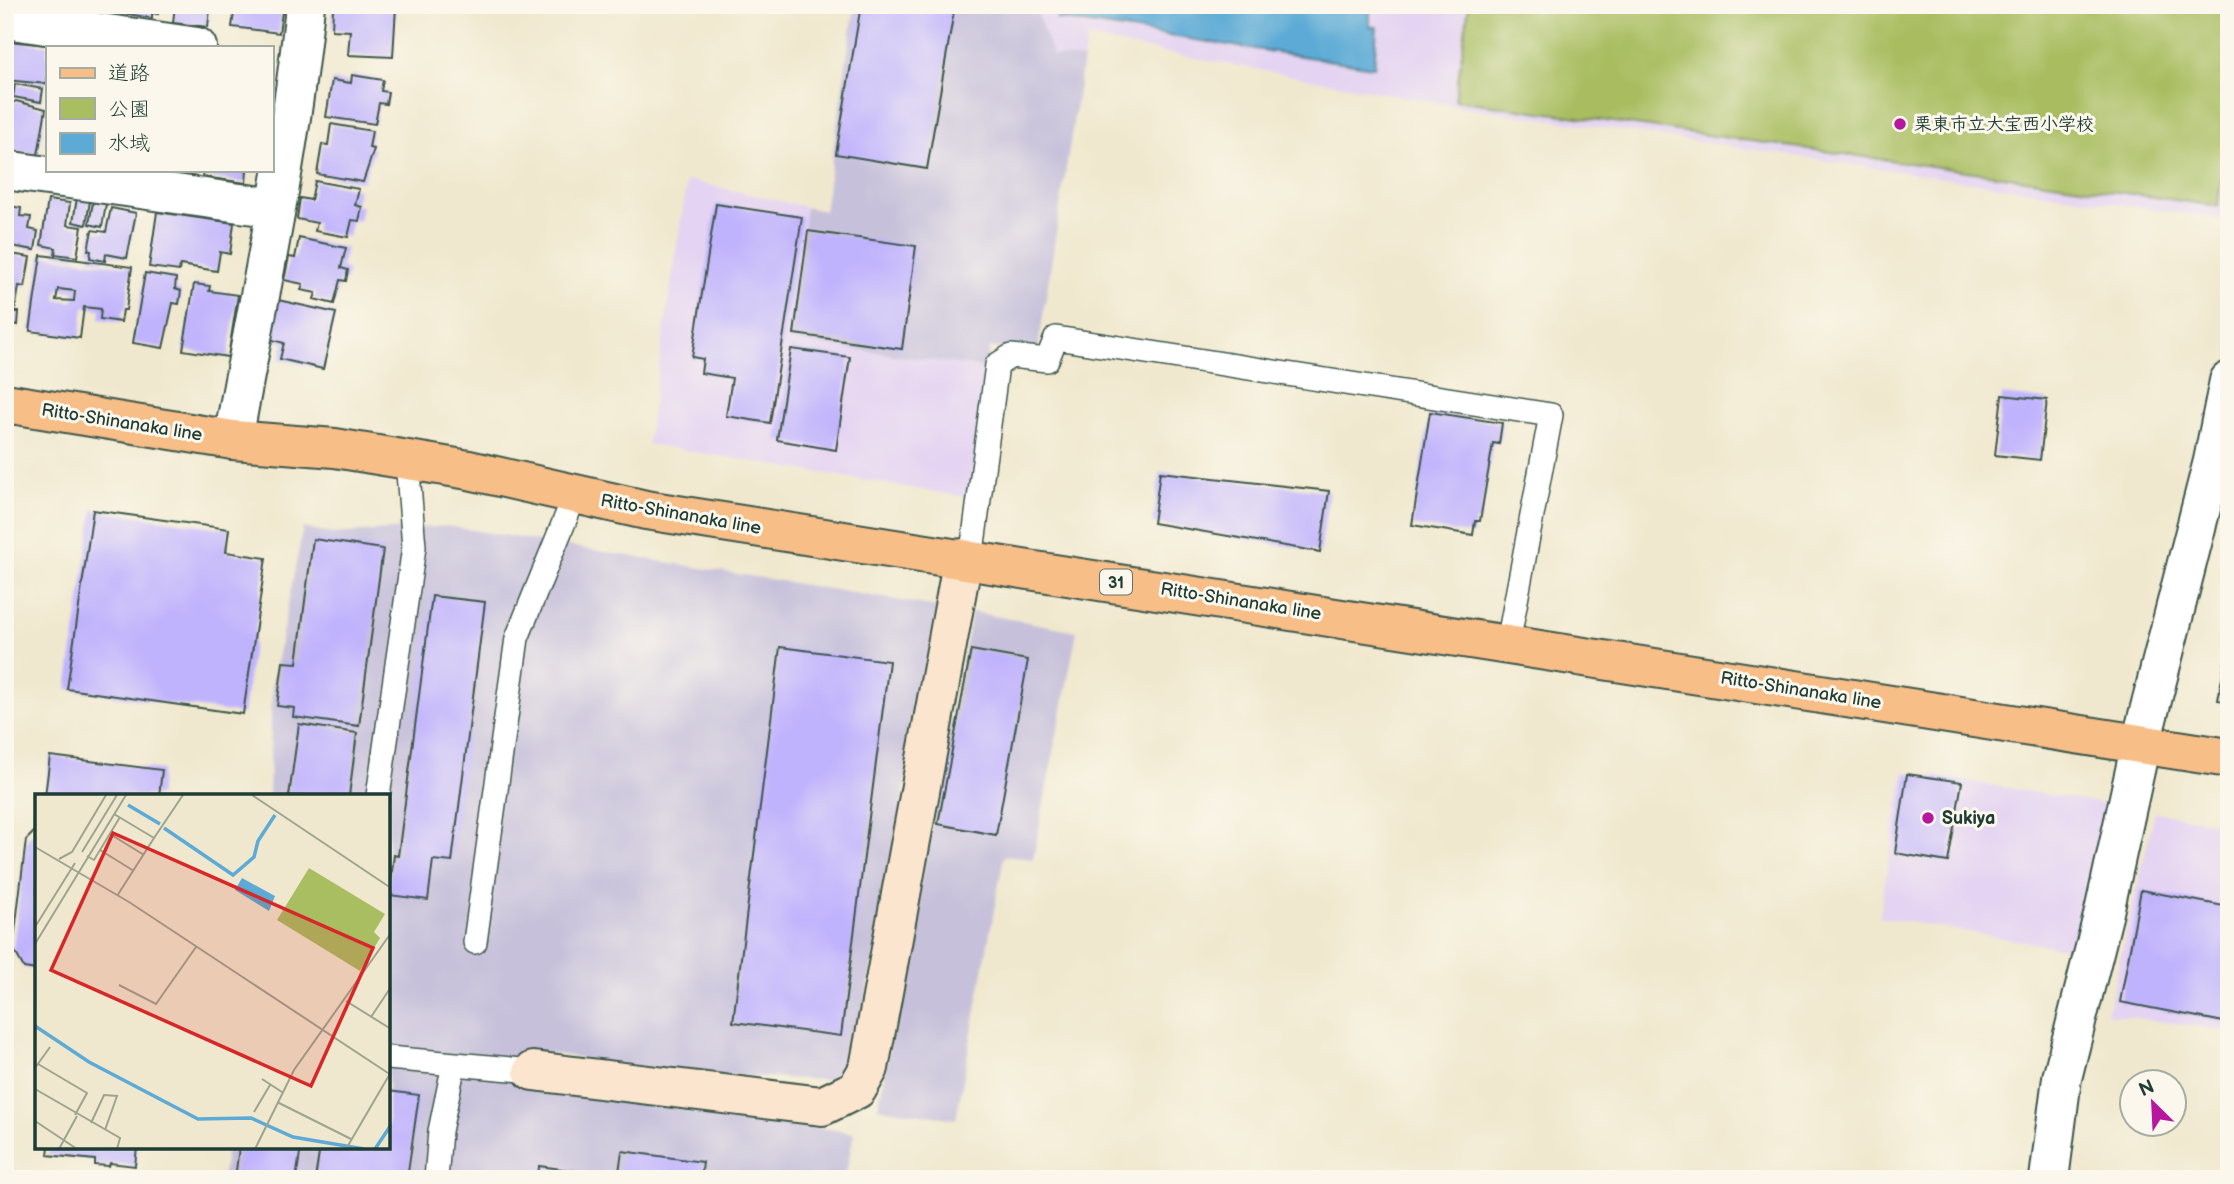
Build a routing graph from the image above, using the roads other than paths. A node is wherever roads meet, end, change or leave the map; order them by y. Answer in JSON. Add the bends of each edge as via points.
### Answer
{"nodes":[{"id":1,"x":305,"y":5,"type":"edge"},
{"id":2,"x":5,"y":19,"type":"edge"},
{"id":3,"x":190,"y":46,"type":"edge"},
{"id":4,"x":286,"y":60,"type":"edge"},
{"id":5,"x":5,"y":170,"type":"edge"},
{"id":6,"x":276,"y":208,"type":"junction"},
{"id":7,"x":2229,"y":381,"type":"edge"},
{"id":8,"x":5,"y":403,"type":"edge"},
{"id":9,"x":233,"y":440,"type":"junction"},
{"id":10,"x":407,"y":460,"type":"junction"},
{"id":11,"x":2221,"y":462,"type":"edge"},
{"id":12,"x":575,"y":495,"type":"junction"},
{"id":13,"x":967,"y":558,"type":"junction"},
{"id":14,"x":1507,"y":643,"type":"junction"},
{"id":15,"x":2141,"y":743,"type":"junction"},
{"id":16,"x":2229,"y":758,"type":"edge"},
{"id":17,"x":378,"y":794,"type":"edge"},
{"id":18,"x":475,"y":942,"type":"dead end"},
{"id":19,"x":390,"y":1058,"type":"edge"},
{"id":20,"x":454,"y":1064,"type":"junction"},
{"id":21,"x":533,"y":1071,"type":"joint"},
{"id":22,"x":436,"y":1179,"type":"edge"},
{"id":23,"x":2049,"y":1179,"type":"edge"}],
"edges":[{"from":1,"to":4,"type":"street"},
{"from":2,"to":3,"type":"street"},
{"from":4,"to":6,"type":"street"},
{"from":5,"to":6,"type":"street"},
{"from":6,"to":9,"type":"street"},
{"from":7,"to":11,"type":"street"},
{"from":8,"to":9,"type":"main road","name":"Ritto-Shinanaka line","number":"31"},
{"from":9,"to":10,"type":"main road","name":"Ritto-Shinanaka line","number":"31","via":[[335,448]]},
{"from":10,"to":12,"type":"main road","name":"Ritto-Shinanaka line","number":"31"},
{"from":10,"to":17,"type":"lane","via":[[414,547]]},
{"from":11,"to":15,"type":"street"},
{"from":12,"to":13,"type":"main road","name":"Ritto-Shinanaka line","number":"31","via":[[646,510]]},
{"from":12,"to":18,"type":"lane","via":[[517,638]]},
{"from":13,"to":14,"type":"main road","name":"Ritto-Shinanaka line","number":"31"},
{"from":13,"to":14,"type":"lane","via":[[997,365],[1011,356],[1047,360],[1056,338],[1551,415]]},
{"from":13,"to":21,"type":"street","via":[[869,1068],[857,1089],[822,1106]]},
{"from":14,"to":15,"type":"main road","name":"Ritto-Shinanaka line","number":"31"},
{"from":15,"to":16,"type":"main road","name":"Ritto-Shinanaka line","number":"31"},
{"from":15,"to":23,"type":"street","via":[[2062,1078]]},
{"from":19,"to":20,"type":"lane"},
{"from":20,"to":21,"type":"lane"},
{"from":20,"to":22,"type":"lane"}]}
